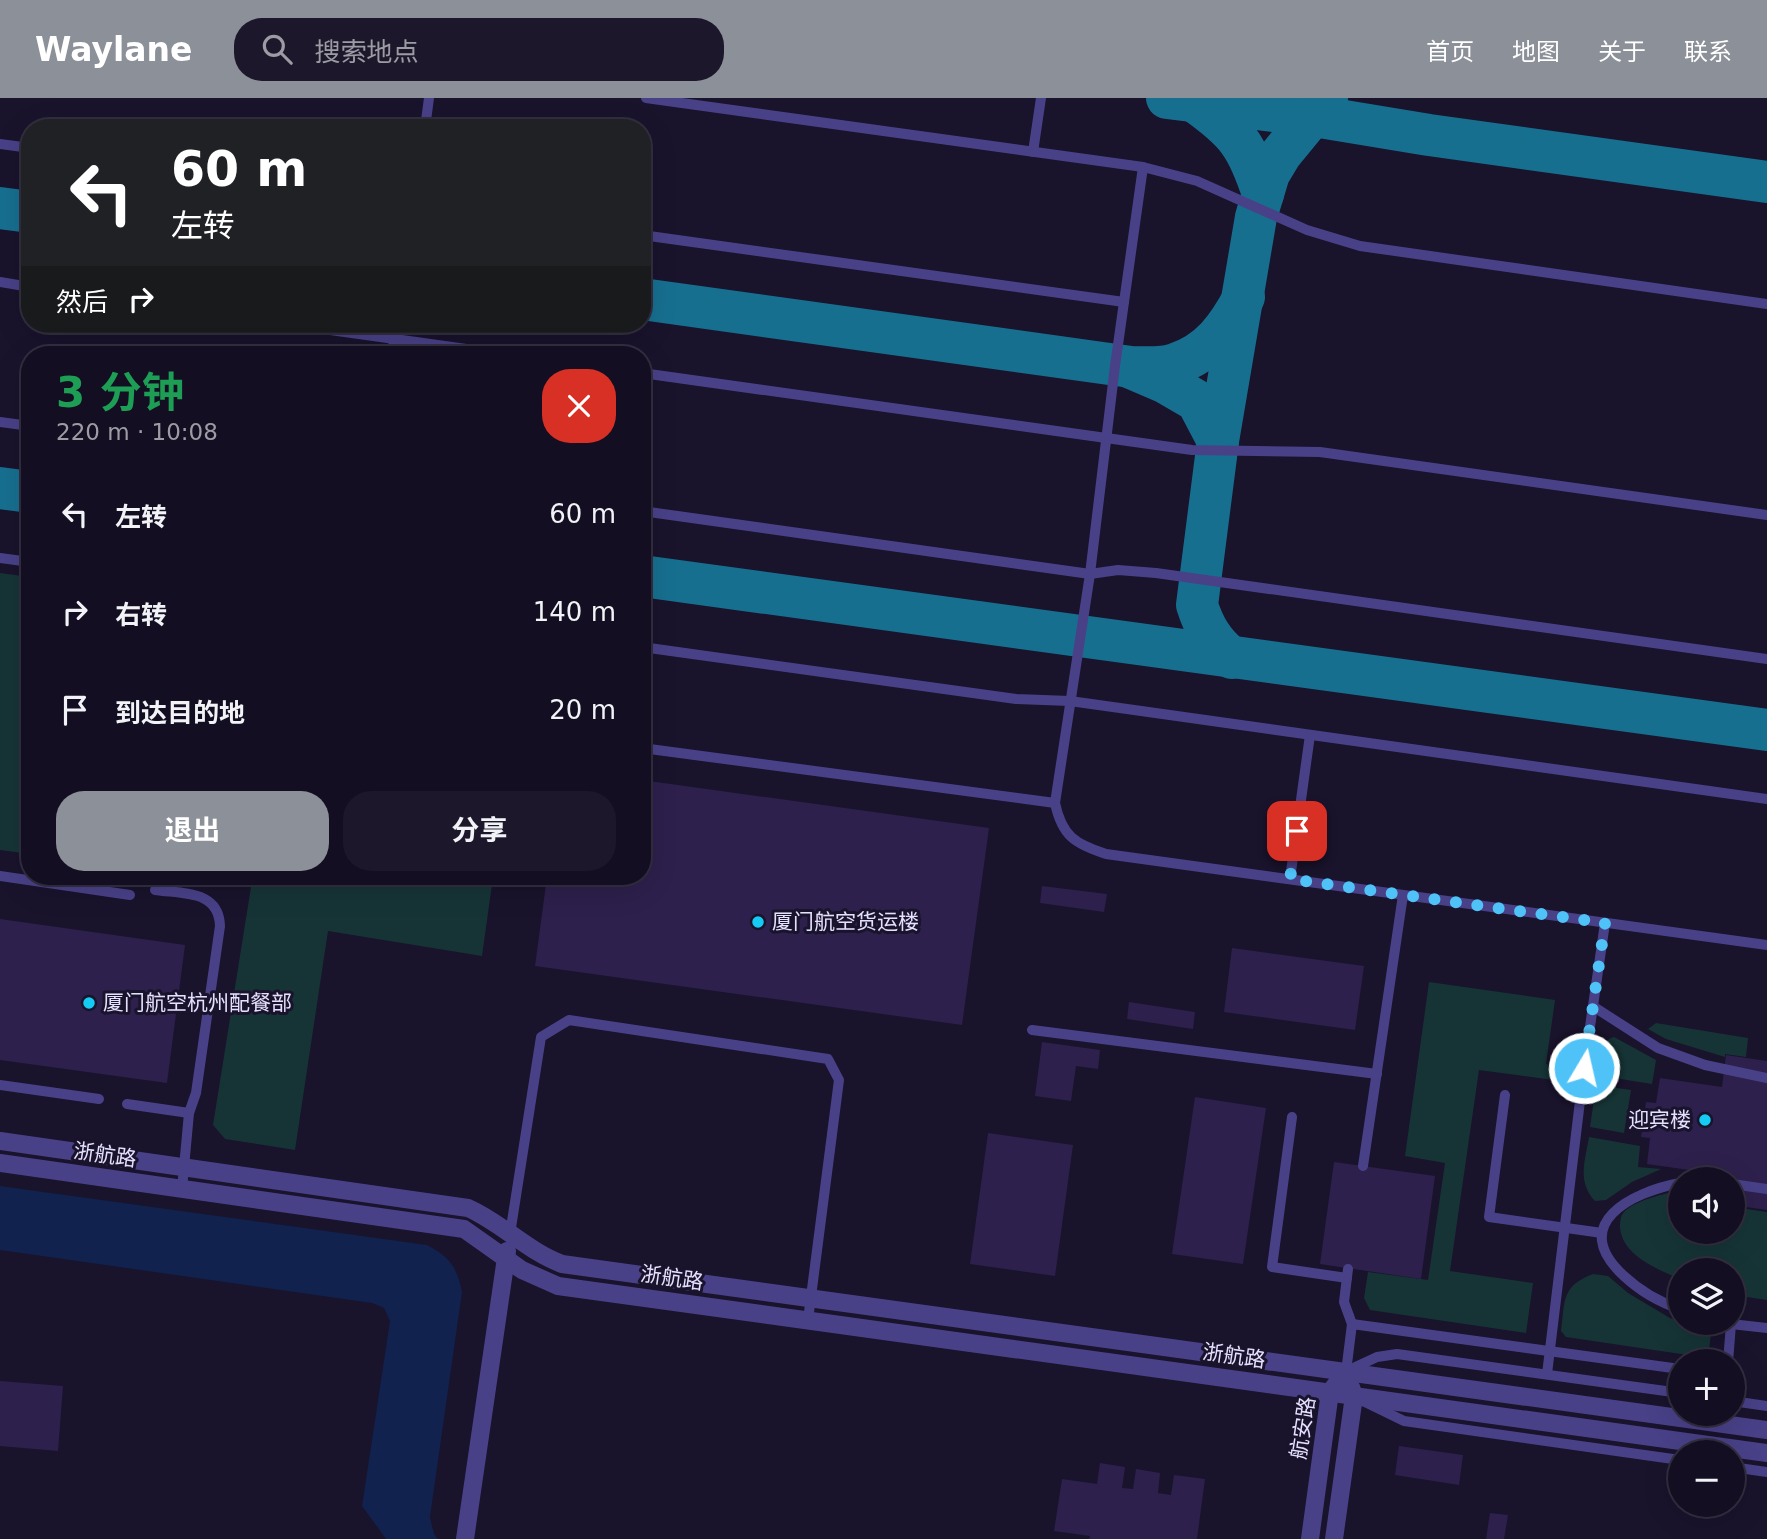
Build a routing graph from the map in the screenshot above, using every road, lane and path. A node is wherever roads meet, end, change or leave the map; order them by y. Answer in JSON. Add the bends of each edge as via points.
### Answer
{"nodes":[{"id":1,"x":429,"y":98,"type":"edge"},
{"id":2,"x":646,"y":98,"type":"edge"},
{"id":3,"x":1041,"y":98,"type":"edge"},
{"id":4,"x":426,"y":119,"type":"edge"},
{"id":5,"x":0,"y":144,"type":"edge"},
{"id":6,"x":21,"y":147,"type":"edge"},
{"id":7,"x":1033,"y":152,"type":"junction"},
{"id":8,"x":1143,"y":167,"type":"junction"},
{"id":9,"x":651,"y":236,"type":"edge"},
{"id":10,"x":0,"y":282,"type":"edge"},
{"id":11,"x":21,"y":286,"type":"edge"},
{"id":12,"x":1124,"y":302,"type":"junction"},
{"id":13,"x":1767,"y":304,"type":"edge"},
{"id":14,"x":351,"y":333,"type":"edge"},
{"id":15,"x":395,"y":333,"type":"edge"},
{"id":16,"x":394,"y":339,"type":"junction"},
{"id":17,"x":393,"y":346,"type":"edge"},
{"id":18,"x":445,"y":346,"type":"edge"},
{"id":19,"x":651,"y":374,"type":"edge"},
{"id":20,"x":0,"y":422,"type":"edge"},
{"id":21,"x":21,"y":425,"type":"edge"},
{"id":22,"x":1107,"y":438,"type":"junction"},
{"id":23,"x":651,"y":513,"type":"edge"},
{"id":24,"x":1767,"y":515,"type":"edge"},
{"id":25,"x":0,"y":558,"type":"edge"},
{"id":26,"x":21,"y":561,"type":"edge"},
{"id":27,"x":1090,"y":574,"type":"junction"},
{"id":28,"x":651,"y":648,"type":"edge"},
{"id":29,"x":1767,"y":659,"type":"edge"},
{"id":30,"x":1070,"y":701,"type":"junction"},
{"id":31,"x":1310,"y":735,"type":"junction"},
{"id":32,"x":651,"y":749,"type":"edge"},
{"id":33,"x":1767,"y":799,"type":"edge"},
{"id":34,"x":1055,"y":803,"type":"junction"},
{"id":35,"x":0,"y":876,"type":"edge"},
{"id":36,"x":21,"y":879,"type":"edge"},
{"id":37,"x":1290,"y":879,"type":"junction"},
{"id":38,"x":62,"y":885,"type":"edge"},
{"id":39,"x":155,"y":890,"type":"dead end"},
{"id":40,"x":130,"y":895,"type":"dead end"},
{"id":41,"x":1403,"y":895,"type":"junction"},
{"id":42,"x":1605,"y":923,"type":"junction"},
{"id":43,"x":1767,"y":945,"type":"edge"},
{"id":44,"x":1594,"y":1007,"type":"junction"},
{"id":45,"x":1032,"y":1030,"type":"dead end"},
{"id":46,"x":1377,"y":1073,"type":"junction"},
{"id":47,"x":1767,"y":1077,"type":"edge"},
{"id":48,"x":0,"y":1085,"type":"edge"},
{"id":49,"x":1505,"y":1095,"type":"dead end"},
{"id":50,"x":99,"y":1099,"type":"dead end"},
{"id":51,"x":127,"y":1104,"type":"dead end"},
{"id":52,"x":189,"y":1113,"type":"junction"},
{"id":53,"x":1292,"y":1117,"type":"dead end"},
{"id":54,"x":0,"y":1142,"type":"edge"},
{"id":55,"x":0,"y":1163,"type":"edge"},
{"id":56,"x":1363,"y":1166,"type":"dead end"},
{"id":57,"x":185,"y":1168,"type":"junction"},
{"id":58,"x":1668,"y":1186,"type":"edge"},
{"id":59,"x":1745,"y":1186,"type":"edge"},
{"id":60,"x":182,"y":1189,"type":"junction"},
{"id":61,"x":1767,"y":1189,"type":"edge"},
{"id":62,"x":1564,"y":1227,"type":"junction"},
{"id":63,"x":1602,"y":1233,"type":"junction"},
{"id":64,"x":510,"y":1234,"type":"junction"},
{"id":65,"x":506,"y":1259,"type":"junction"},
{"id":66,"x":811,"y":1298,"type":"junction"},
{"id":67,"x":1668,"y":1303,"type":"edge"},
{"id":68,"x":808,"y":1320,"type":"junction"},
{"id":69,"x":1352,"y":1324,"type":"junction"},
{"id":70,"x":1745,"y":1326,"type":"edge"},
{"id":71,"x":1767,"y":1328,"type":"edge"},
{"id":72,"x":1550,"y":1351,"type":"junction"},
{"id":73,"x":1668,"y":1367,"type":"edge"},
{"id":74,"x":1346,"y":1372,"type":"junction"},
{"id":75,"x":1547,"y":1374,"type":"junction"},
{"id":76,"x":1668,"y":1391,"type":"edge"},
{"id":77,"x":1330,"y":1392,"type":"junction"},
{"id":78,"x":1354,"y":1396,"type":"junction"},
{"id":79,"x":1745,"y":1403,"type":"edge"},
{"id":80,"x":1767,"y":1406,"type":"edge"},
{"id":81,"x":1767,"y":1430,"type":"edge"},
{"id":82,"x":1767,"y":1452,"type":"edge"},
{"id":83,"x":1668,"y":1458,"type":"edge"},
{"id":84,"x":1745,"y":1469,"type":"edge"},
{"id":85,"x":1767,"y":1472,"type":"edge"},
{"id":86,"x":465,"y":1539,"type":"edge"},
{"id":87,"x":1310,"y":1539,"type":"edge"},
{"id":88,"x":1334,"y":1539,"type":"edge"}],
"edges":[{"from":1,"to":4,"type":"lane"},
{"from":2,"to":7,"type":"lane"},
{"from":3,"to":7,"type":"lane"},
{"from":5,"to":6,"type":"lane"},
{"from":7,"to":8,"type":"lane"},
{"from":8,"to":12,"type":"lane"},
{"from":8,"to":13,"type":"lane","via":[[1197,181],[1307,230],[1360,246]]},
{"from":9,"to":12,"type":"lane"},
{"from":10,"to":11,"type":"lane"},
{"from":12,"to":22,"type":"lane"},
{"from":14,"to":16,"type":"lane"},
{"from":15,"to":16,"type":"lane"},
{"from":16,"to":17,"type":"lane"},
{"from":16,"to":18,"type":"lane"},
{"from":19,"to":22,"type":"lane"},
{"from":20,"to":21,"type":"lane"},
{"from":22,"to":24,"type":"lane","via":[[1192,450],[1320,452]]},
{"from":22,"to":27,"type":"lane"},
{"from":23,"to":27,"type":"lane"},
{"from":25,"to":26,"type":"lane"},
{"from":27,"to":29,"type":"lane","via":[[1118,570],[1167,574]]},
{"from":27,"to":30,"type":"lane"},
{"from":28,"to":30,"type":"lane","via":[[1016,699]]},
{"from":30,"to":31,"type":"lane"},
{"from":30,"to":34,"type":"lane"},
{"from":31,"to":33,"type":"lane"},
{"from":31,"to":37,"type":"lane"},
{"from":32,"to":34,"type":"lane"},
{"from":34,"to":37,"type":"lane","via":[[1070,837],[1086,848]]},
{"from":35,"to":36,"type":"lane"},
{"from":37,"to":41,"type":"lane"},
{"from":38,"to":40,"type":"lane"},
{"from":39,"to":52,"type":"lane","via":[[201,896],[219,914],[196,1093]]},
{"from":41,"to":42,"type":"lane"},
{"from":41,"to":46,"type":"lane"},
{"from":42,"to":43,"type":"lane"},
{"from":42,"to":44,"type":"lane"},
{"from":44,"to":47,"type":"lane","via":[[1658,1048],[1705,1065]]},
{"from":44,"to":62,"type":"lane"},
{"from":45,"to":46,"type":"lane"},
{"from":46,"to":56,"type":"lane"},
{"from":48,"to":50,"type":"lane"},
{"from":49,"to":62,"type":"lane","via":[[1489,1217]]},
{"from":51,"to":52,"type":"lane"},
{"from":52,"to":57,"type":"lane"},
{"from":53,"to":69,"type":"lane","via":[[1272,1267],[1348,1273],[1344,1302]]},
{"from":54,"to":57,"type":"street","name":"浙航路"},
{"from":55,"to":60,"type":"street","name":"浙航路"},
{"from":57,"to":60,"type":"lane"},
{"from":57,"to":64,"type":"street","name":"浙航路","via":[[468,1208]]},
{"from":58,"to":63,"type":"lane","via":[[1622,1203],[1609,1215]]},
{"from":59,"to":61,"type":"lane"},
{"from":60,"to":65,"type":"street","name":"浙航路","via":[[464,1229]]},
{"from":62,"to":63,"type":"lane"},
{"from":62,"to":72,"type":"lane"},
{"from":63,"to":67,"type":"lane","via":[[1613,1266],[1638,1289]]},
{"from":64,"to":65,"type":"street"},
{"from":64,"to":66,"type":"street","name":"浙航路","via":[[562,1264]]},
{"from":64,"to":66,"type":"lane","via":[[541,1037],[569,1020],[828,1059],[839,1080]]},
{"from":65,"to":68,"type":"street","name":"浙航路","via":[[558,1286]]},
{"from":65,"to":86,"type":"street"},
{"from":66,"to":68,"type":"lane"},
{"from":66,"to":74,"type":"street","name":"浙航路"},
{"from":68,"to":77,"type":"street","name":"浙航路"},
{"from":69,"to":72,"type":"lane"},
{"from":69,"to":74,"type":"lane"},
{"from":70,"to":71,"type":"lane"},
{"from":72,"to":73,"type":"lane"},
{"from":72,"to":75,"type":"lane"},
{"from":74,"to":75,"type":"lane","via":[[1377,1357],[1397,1354]]},
{"from":74,"to":77,"type":"street","name":"航安路"},
{"from":74,"to":78,"type":"street"},
{"from":74,"to":81,"type":"street","name":"浙航路"},
{"from":75,"to":76,"type":"lane"},
{"from":77,"to":78,"type":"street","name":"浙航路"},
{"from":77,"to":87,"type":"street","name":"航安路"},
{"from":78,"to":82,"type":"street","name":"浙航路"},
{"from":78,"to":83,"type":"lane","name":"浙航路","via":[[1404,1421]]},
{"from":78,"to":88,"type":"street"},
{"from":79,"to":80,"type":"lane"},
{"from":84,"to":85,"type":"lane"}]}
